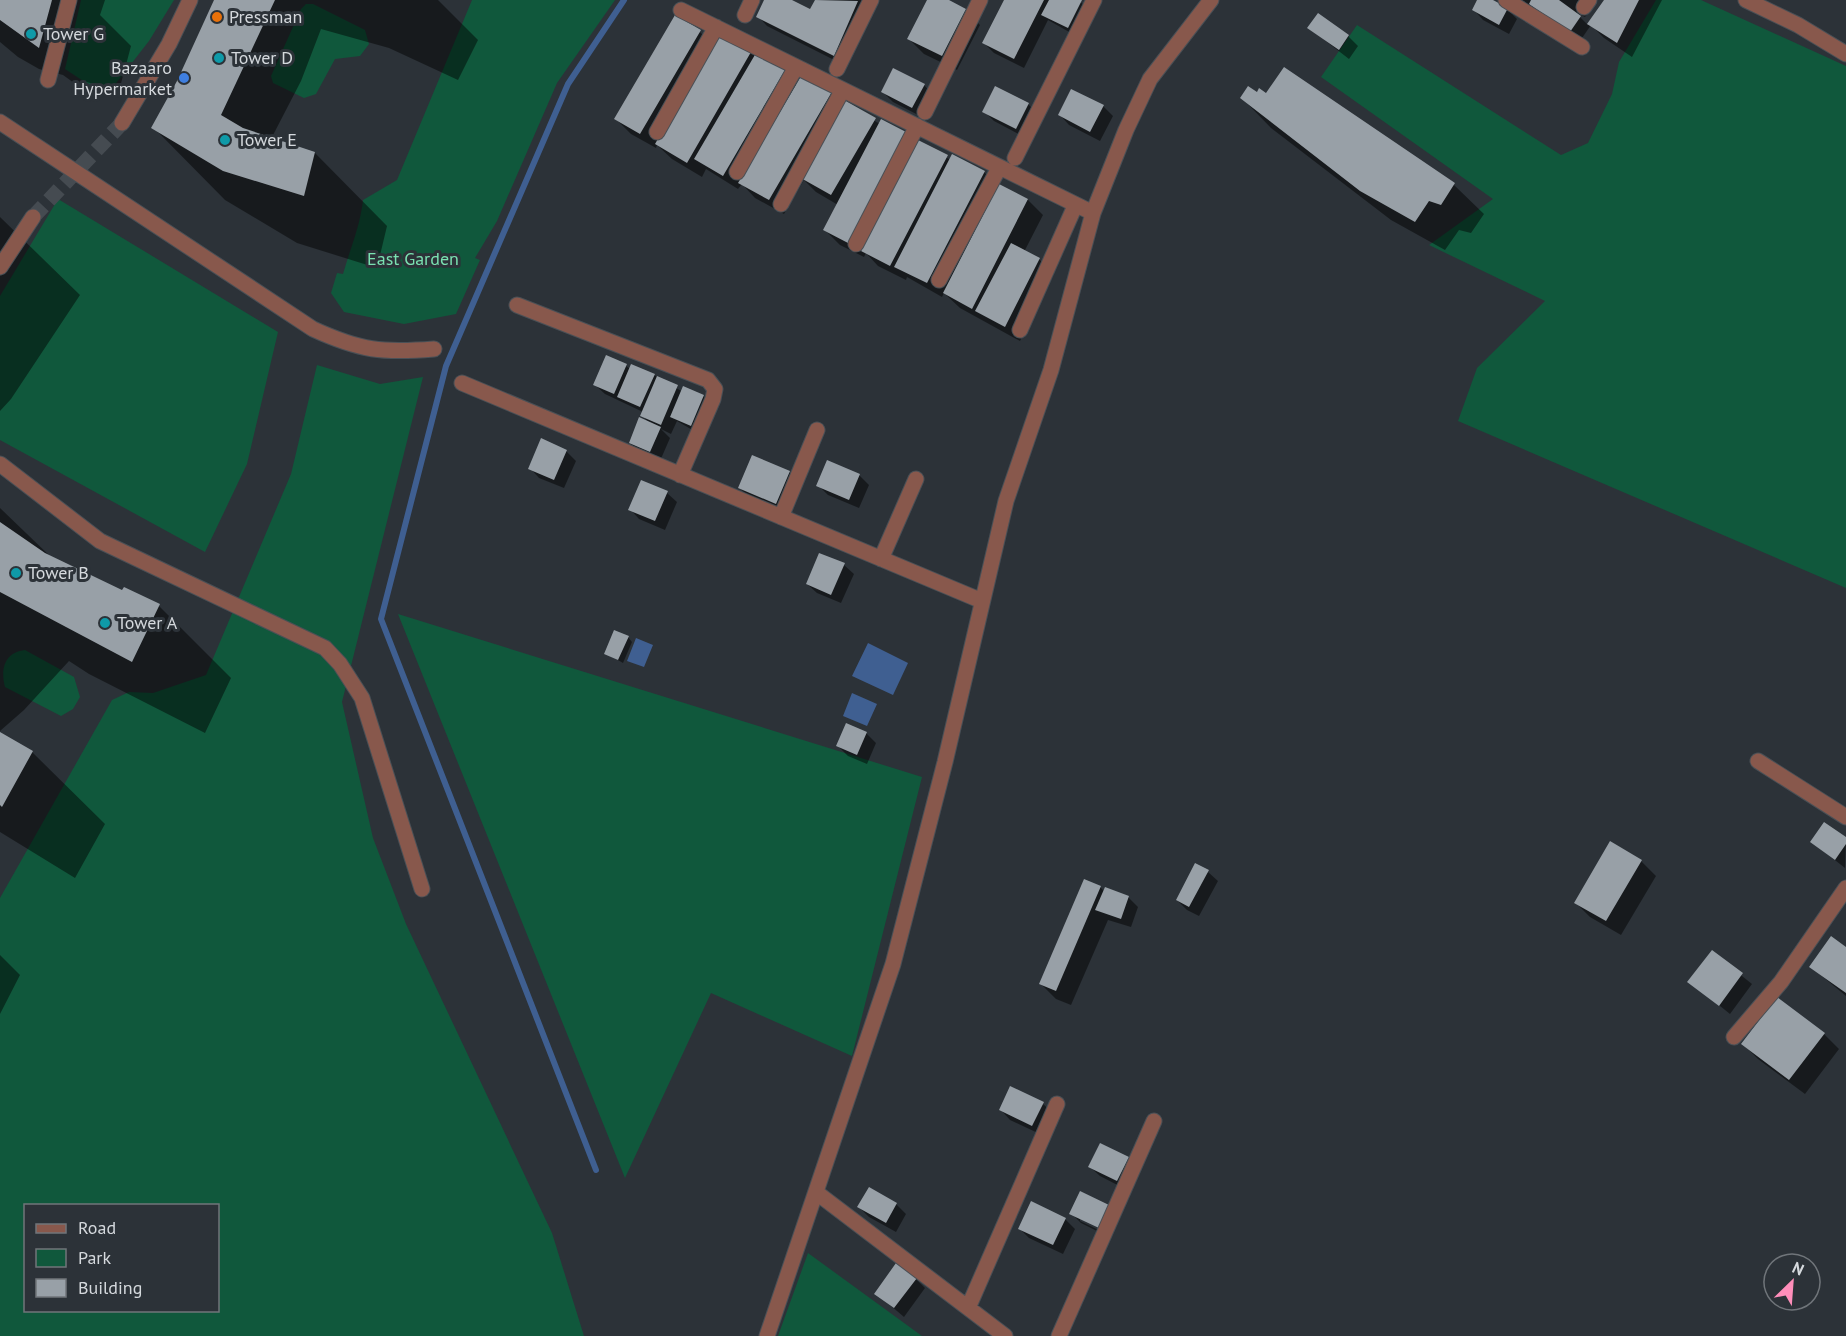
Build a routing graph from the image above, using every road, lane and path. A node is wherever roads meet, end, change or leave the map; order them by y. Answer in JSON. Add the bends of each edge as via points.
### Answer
{"nodes":[{"id":1,"x":69,"y":0,"type":"edge"},
{"id":2,"x":190,"y":0,"type":"edge"},
{"id":3,"x":752,"y":0,"type":"edge"},
{"id":4,"x":871,"y":0,"type":"edge"},
{"id":5,"x":980,"y":0,"type":"edge"},
{"id":6,"x":1094,"y":0,"type":"edge"},
{"id":7,"x":1211,"y":0,"type":"edge"},
{"id":8,"x":1506,"y":0,"type":"edge"},
{"id":9,"x":1746,"y":0,"type":"edge"},
{"id":10,"x":681,"y":10,"type":"dead end"},
{"id":11,"x":745,"y":15,"type":"dead end"},
{"id":12,"x":716,"y":27,"type":"junction"},
{"id":13,"x":1582,"y":47,"type":"dead end"},
{"id":14,"x":1846,"y":54,"type":"edge"},
{"id":15,"x":796,"y":67,"type":"junction"},
{"id":16,"x":837,"y":69,"type":"dead end"},
{"id":17,"x":48,"y":80,"type":"dead end"},
{"id":18,"x":842,"y":91,"type":"junction"},
{"id":19,"x":925,"y":112,"type":"dead end"},
{"id":20,"x":0,"y":122,"type":"edge"},
{"id":21,"x":122,"y":123,"type":"tunnel mouth"},
{"id":22,"x":917,"y":126,"type":"junction"},
{"id":23,"x":657,"y":132,"type":"dead end"},
{"id":24,"x":1015,"y":158,"type":"dead end"},
{"id":25,"x":999,"y":168,"type":"junction"},
{"id":26,"x":737,"y":171,"type":"dead end"},
{"id":27,"x":781,"y":204,"type":"dead end"},
{"id":28,"x":1075,"y":206,"type":"junction"},
{"id":29,"x":1093,"y":213,"type":"junction"},
{"id":30,"x":33,"y":217,"type":"tunnel mouth"},
{"id":31,"x":856,"y":244,"type":"dead end"},
{"id":32,"x":0,"y":267,"type":"edge"},
{"id":33,"x":939,"y":280,"type":"dead end"},
{"id":34,"x":517,"y":305,"type":"dead end"},
{"id":35,"x":1020,"y":330,"type":"dead end"},
{"id":36,"x":434,"y":349,"type":"dead end"},
{"id":37,"x":462,"y":383,"type":"dead end"},
{"id":38,"x":817,"y":430,"type":"dead end"},
{"id":39,"x":0,"y":464,"type":"edge"},
{"id":40,"x":680,"y":475,"type":"junction"},
{"id":41,"x":916,"y":479,"type":"dead end"},
{"id":42,"x":781,"y":517,"type":"junction"},
{"id":43,"x":881,"y":559,"type":"junction"},
{"id":44,"x":982,"y":601,"type":"junction"},
{"id":45,"x":1758,"y":761,"type":"dead end"},
{"id":46,"x":1846,"y":817,"type":"edge"},
{"id":47,"x":1846,"y":888,"type":"edge"},
{"id":48,"x":422,"y":889,"type":"dead end"},
{"id":49,"x":1734,"y":1037,"type":"dead end"},
{"id":50,"x":1057,"y":1104,"type":"dead end"},
{"id":51,"x":1154,"y":1121,"type":"dead end"},
{"id":52,"x":817,"y":1193,"type":"junction"},
{"id":53,"x":968,"y":1308,"type":"junction"},
{"id":54,"x":767,"y":1336,"type":"edge"},
{"id":55,"x":1005,"y":1336,"type":"edge"},
{"id":56,"x":1059,"y":1336,"type":"edge"}],
"edges":[{"from":1,"to":17,"type":"street"},
{"from":2,"to":21,"type":"street"},
{"from":3,"to":11,"type":"street"},
{"from":4,"to":16,"type":"street"},
{"from":5,"to":19,"type":"street"},
{"from":6,"to":24,"type":"street"},
{"from":7,"to":29,"type":"street","via":[[1150,79]]},
{"from":8,"to":13,"type":"street"},
{"from":9,"to":14,"type":"street"},
{"from":10,"to":12,"type":"street"},
{"from":12,"to":15,"type":"street"},
{"from":12,"to":23,"type":"street"},
{"from":15,"to":18,"type":"street"},
{"from":15,"to":26,"type":"street"},
{"from":18,"to":22,"type":"street"},
{"from":18,"to":27,"type":"street"},
{"from":20,"to":36,"type":"street","via":[[313,328],[350,344],[388,353]]},
{"from":22,"to":25,"type":"street"},
{"from":22,"to":31,"type":"street"},
{"from":25,"to":28,"type":"street"},
{"from":25,"to":33,"type":"street"},
{"from":28,"to":29,"type":"street"},
{"from":28,"to":35,"type":"street"},
{"from":29,"to":44,"type":"street","via":[[1051,370],[1006,501]]},
{"from":30,"to":32,"type":"street"},
{"from":34,"to":40,"type":"street","via":[[708,380],[715,389],[713,399]]},
{"from":37,"to":40,"type":"street"},
{"from":38,"to":42,"type":"street"},
{"from":39,"to":48,"type":"street","via":[[100,541],[325,648],[362,698]]},
{"from":40,"to":42,"type":"street"},
{"from":41,"to":43,"type":"street"},
{"from":42,"to":43,"type":"street"},
{"from":43,"to":44,"type":"street"},
{"from":44,"to":52,"type":"street","via":[[892,964]]},
{"from":45,"to":46,"type":"street"},
{"from":47,"to":49,"type":"street","via":[[1781,982]]},
{"from":50,"to":53,"type":"street"},
{"from":51,"to":56,"type":"street"},
{"from":52,"to":53,"type":"street"},
{"from":52,"to":54,"type":"street"},
{"from":53,"to":55,"type":"street"}]}
